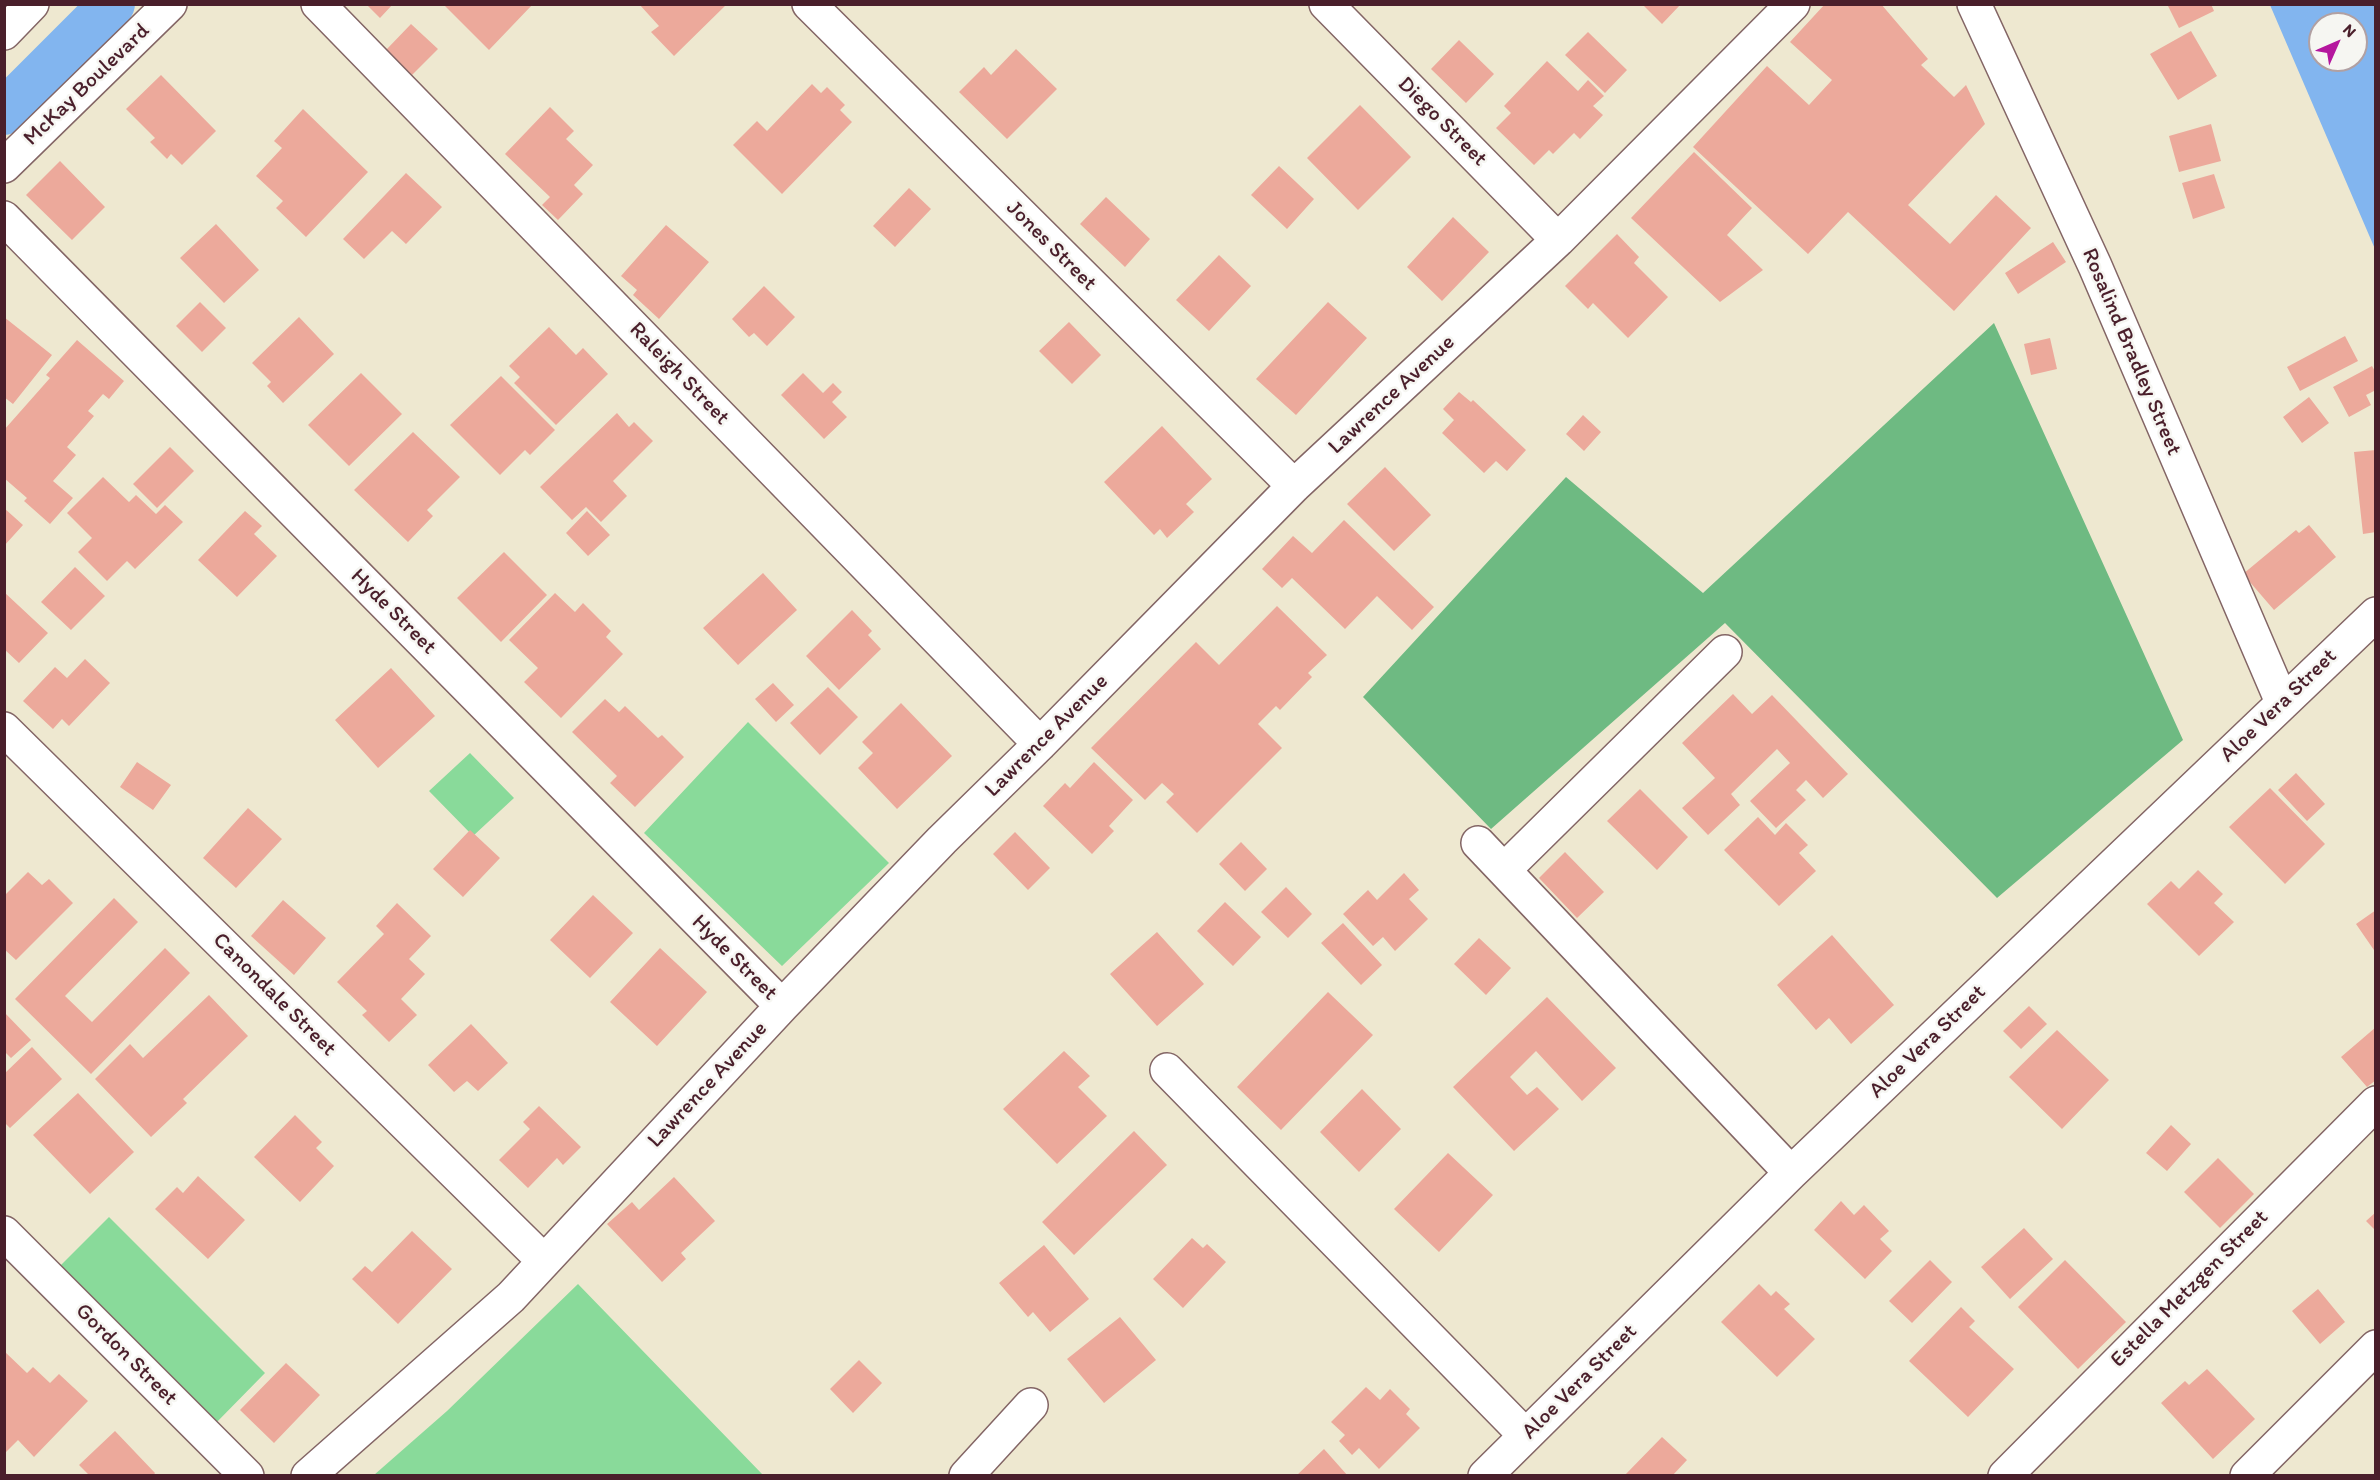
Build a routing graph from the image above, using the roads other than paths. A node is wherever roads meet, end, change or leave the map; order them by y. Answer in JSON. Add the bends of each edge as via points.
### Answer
{"nodes":[{"id":1,"x":32,"y":4,"type":"edge"},
{"id":2,"x":170,"y":4,"type":"edge"},
{"id":3,"x":318,"y":4,"type":"edge"},
{"id":4,"x":809,"y":4,"type":"edge"},
{"id":5,"x":1326,"y":4,"type":"edge"},
{"id":6,"x":1793,"y":4,"type":"edge"},
{"id":7,"x":1974,"y":4,"type":"edge"},
{"id":8,"x":4,"y":33,"type":"edge"},
{"id":9,"x":4,"y":166,"type":"edge"},
{"id":10,"x":4,"y":218,"type":"edge"},
{"id":11,"x":1558,"y":240,"type":"junction"},
{"id":12,"x":1294,"y":486,"type":"junction"},
{"id":13,"x":2376,"y":614,"type":"edge"},
{"id":14,"x":1725,"y":652,"type":"dead end"},
{"id":15,"x":2282,"y":702,"type":"junction"},
{"id":16,"x":4,"y":729,"type":"edge"},
{"id":17,"x":1040,"y":744,"type":"junction"},
{"id":18,"x":1478,"y":843,"type":"dead end"},
{"id":19,"x":1504,"y":870,"type":"junction"},
{"id":20,"x":782,"y":1006,"type":"junction"},
{"id":21,"x":1167,"y":1070,"type":"dead end"},
{"id":22,"x":2376,"y":1103,"type":"edge"},
{"id":23,"x":1791,"y":1173,"type":"junction"},
{"id":24,"x":4,"y":1233,"type":"edge"},
{"id":25,"x":544,"y":1261,"type":"junction"},
{"id":26,"x":2376,"y":1347,"type":"edge"},
{"id":27,"x":1030,"y":1405,"type":"dead end"},
{"id":28,"x":1525,"y":1436,"type":"junction"},
{"id":29,"x":248,"y":1476,"type":"edge"},
{"id":30,"x":308,"y":1476,"type":"edge"},
{"id":31,"x":966,"y":1476,"type":"edge"},
{"id":32,"x":1485,"y":1476,"type":"edge"},
{"id":33,"x":2005,"y":1476,"type":"edge"},
{"id":34,"x":2247,"y":1476,"type":"edge"}],
"edges":[{"from":1,"to":8,"type":"street"},
{"from":2,"to":9,"type":"street","name":"McKay Boulevard"},
{"from":3,"to":17,"type":"street","name":"Raleigh Street"},
{"from":4,"to":12,"type":"street","name":"Jones Street"},
{"from":5,"to":11,"type":"street","name":"Diego Street"},
{"from":6,"to":11,"type":"street","name":"Lawrence Avenue"},
{"from":7,"to":15,"type":"street","name":"Rosalind Bradley Street","via":[[2095,266]]},
{"from":10,"to":20,"type":"street","name":"Hyde Street"},
{"from":11,"to":12,"type":"street","name":"Lawrence Avenue"},
{"from":12,"to":17,"type":"street","name":"Lawrence Avenue"},
{"from":13,"to":15,"type":"street","name":"Aloe Vera Street"},
{"from":14,"to":19,"type":"street"},
{"from":15,"to":23,"type":"street","name":"Aloe Vera Street"},
{"from":16,"to":25,"type":"street","name":"Canondale Street"},
{"from":17,"to":20,"type":"street","name":"Lawrence Avenue"},
{"from":18,"to":19,"type":"street"},
{"from":19,"to":23,"type":"street"},
{"from":20,"to":25,"type":"street","name":"Lawrence Avenue"},
{"from":21,"to":28,"type":"street"},
{"from":22,"to":33,"type":"street","name":"Estella Metzgen Street"},
{"from":23,"to":28,"type":"street","name":"Aloe Vera Street"},
{"from":24,"to":29,"type":"street","name":"Gordon Street"},
{"from":25,"to":30,"type":"street","name":"Lawrence Avenue","via":[[511,1297]]},
{"from":26,"to":34,"type":"street"},
{"from":27,"to":31,"type":"street"},
{"from":28,"to":32,"type":"street","name":"Aloe Vera Street"}]}
